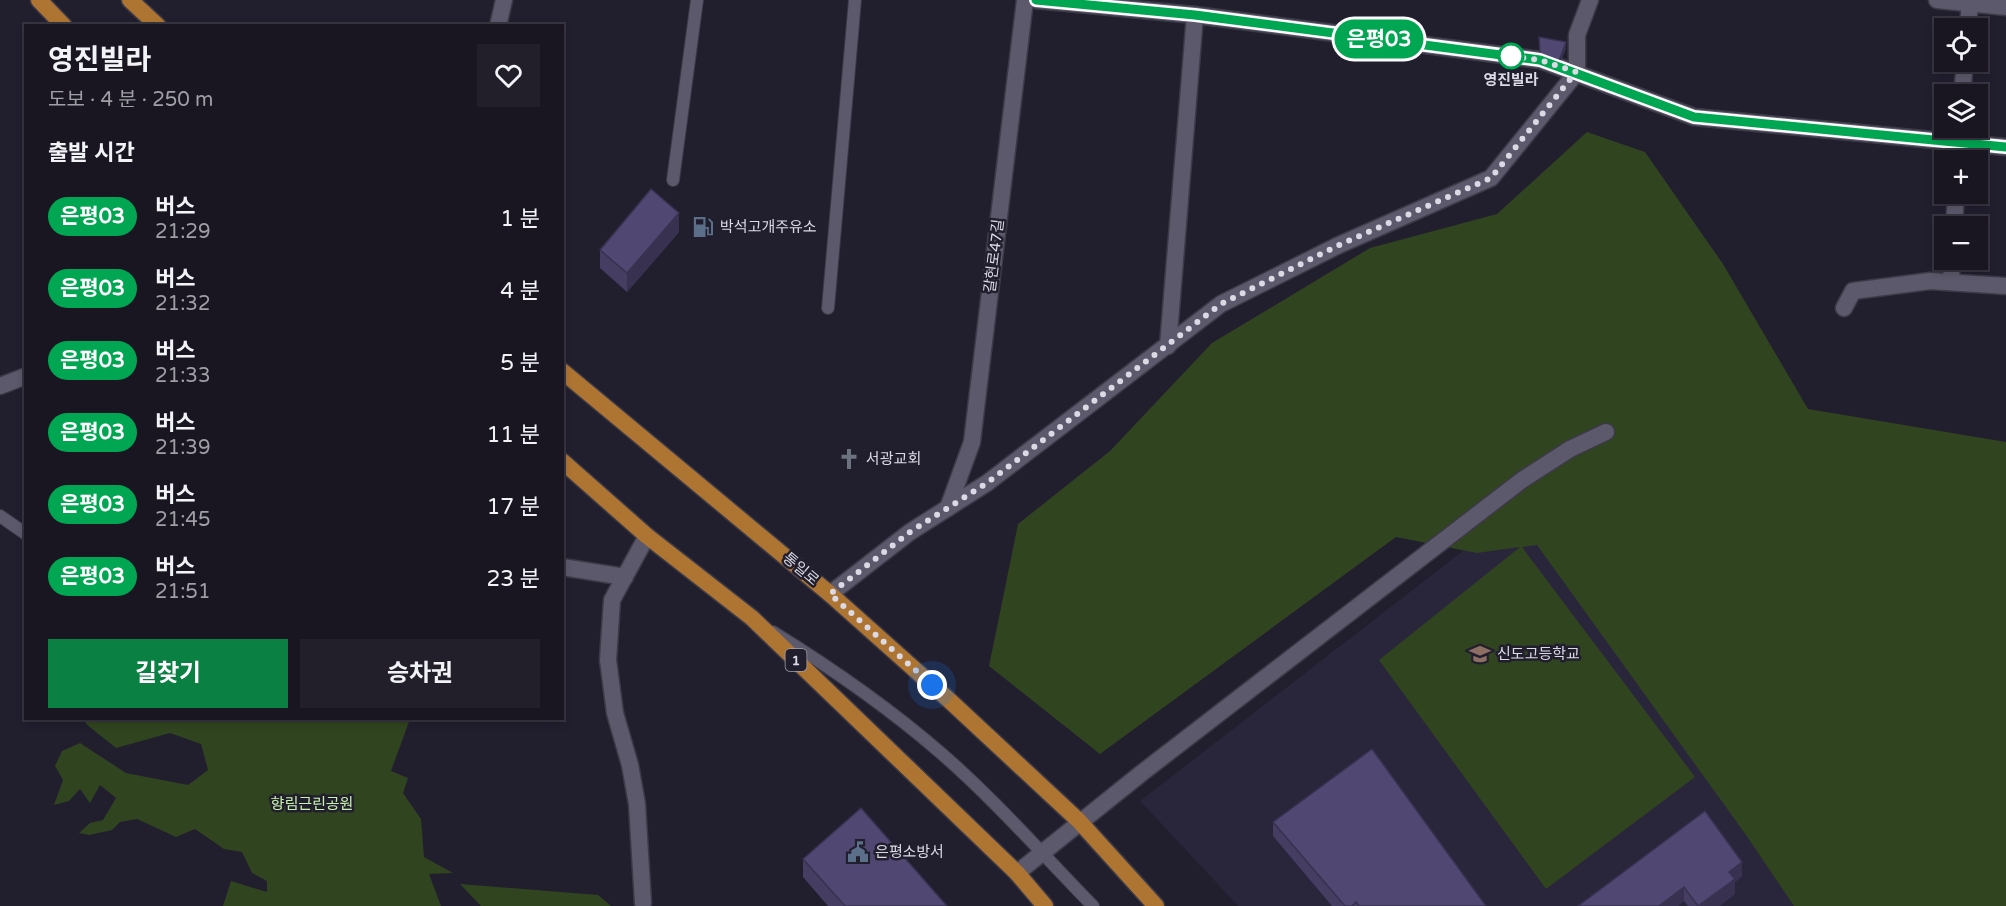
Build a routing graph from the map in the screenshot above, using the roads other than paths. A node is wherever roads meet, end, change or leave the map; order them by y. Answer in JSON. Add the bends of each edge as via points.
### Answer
{"nodes":[{"id":1,"x":39,"y":0,"type":"edge"},
{"id":2,"x":130,"y":0,"type":"edge"},
{"id":3,"x":504,"y":0,"type":"edge"},
{"id":4,"x":697,"y":0,"type":"edge"},
{"id":5,"x":855,"y":0,"type":"edge"},
{"id":6,"x":1024,"y":0,"type":"edge"},
{"id":7,"x":1036,"y":0,"type":"edge"},
{"id":8,"x":1590,"y":0,"type":"edge"},
{"id":9,"x":1937,"y":0,"type":"edge"},
{"id":10,"x":1970,"y":2,"type":"edge"},
{"id":11,"x":2006,"y":7,"type":"edge"},
{"id":12,"x":1195,"y":15,"type":"junction"},
{"id":13,"x":1969,"y":18,"type":"edge"},
{"id":14,"x":61,"y":24,"type":"edge"},
{"id":15,"x":156,"y":24,"type":"edge"},
{"id":16,"x":498,"y":24,"type":"edge"},
{"id":17,"x":1576,"y":72,"type":"junction"},
{"id":18,"x":1934,"y":133,"type":"edge"},
{"id":19,"x":1971,"y":138,"type":"edge"},
{"id":20,"x":2006,"y":147,"type":"edge"},
{"id":21,"x":673,"y":180,"type":"dead end"},
{"id":22,"x":1952,"y":270,"type":"edge"},
{"id":23,"x":1951,"y":282,"type":"junction"},
{"id":24,"x":2006,"y":286,"type":"edge"},
{"id":25,"x":828,"y":308,"type":"dead end"},
{"id":26,"x":1844,"y":308,"type":"dead end"},
{"id":27,"x":1168,"y":346,"type":"junction"},
{"id":28,"x":564,"y":373,"type":"edge"},
{"id":29,"x":24,"y":377,"type":"edge"},
{"id":30,"x":0,"y":386,"type":"edge"},
{"id":31,"x":1606,"y":432,"type":"dead end"},
{"id":32,"x":564,"y":463,"type":"edge"},
{"id":33,"x":948,"y":508,"type":"junction"},
{"id":34,"x":0,"y":516,"type":"edge"},
{"id":35,"x":24,"y":533,"type":"edge"},
{"id":36,"x":647,"y":536,"type":"junction"},
{"id":37,"x":564,"y":567,"type":"edge"},
{"id":38,"x":625,"y":577,"type":"junction"},
{"id":39,"x":830,"y":594,"type":"junction"},
{"id":40,"x":752,"y":618,"type":"junction"},
{"id":41,"x":1079,"y":821,"type":"junction"},
{"id":42,"x":1042,"y":851,"type":"junction"},
{"id":43,"x":1017,"y":873,"type":"junction"},
{"id":44,"x":643,"y":903,"type":"dead end"},
{"id":45,"x":1045,"y":906,"type":"edge"},
{"id":46,"x":1092,"y":906,"type":"edge"},
{"id":47,"x":1156,"y":906,"type":"edge"}],
"edges":[{"from":1,"to":14,"type":"main road"},
{"from":2,"to":15,"type":"main road"},
{"from":3,"to":16,"type":"street"},
{"from":4,"to":21,"type":"lane"},
{"from":5,"to":25,"type":"lane"},
{"from":6,"to":33,"type":"street","name":"갈현로47길","via":[[972,442]]},
{"from":7,"to":12,"type":"street"},
{"from":8,"to":17,"type":"street","via":[[1577,35]]},
{"from":9,"to":10,"type":"street"},
{"from":10,"to":11,"type":"street"},
{"from":10,"to":13,"type":"street"},
{"from":12,"to":17,"type":"street","via":[[1540,60]]},
{"from":12,"to":27,"type":"street"},
{"from":17,"to":18,"type":"street","via":[[1694,117]]},
{"from":17,"to":27,"type":"street","via":[[1491,178],[1339,245],[1221,304]]},
{"from":19,"to":20,"type":"street"},
{"from":22,"to":23,"type":"street"},
{"from":23,"to":24,"type":"street"},
{"from":23,"to":26,"type":"street","via":[[1853,291]]},
{"from":27,"to":33,"type":"street"},
{"from":28,"to":39,"type":"main road","name":"통일로"},
{"from":29,"to":30,"type":"street"},
{"from":31,"to":41,"type":"street","via":[[1570,449],[1522,480]]},
{"from":32,"to":36,"type":"main road","number":"1"},
{"from":33,"to":39,"type":"street"},
{"from":34,"to":35,"type":"lane"},
{"from":36,"to":38,"type":"street"},
{"from":36,"to":40,"type":"main road","number":"1"},
{"from":37,"to":38,"type":"street"},
{"from":38,"to":44,"type":"street","via":[[612,600],[608,660],[615,713],[637,804]]},
{"from":39,"to":41,"type":"main road","name":"통일로"},
{"from":40,"to":42,"type":"lane","via":[[844,676],[913,730]]},
{"from":40,"to":43,"type":"main road","number":"1"},
{"from":41,"to":42,"type":"street"},
{"from":41,"to":47,"type":"main road","name":"통일로"},
{"from":42,"to":43,"type":"street"},
{"from":42,"to":46,"type":"lane"},
{"from":43,"to":45,"type":"main road","number":"1"}]}
